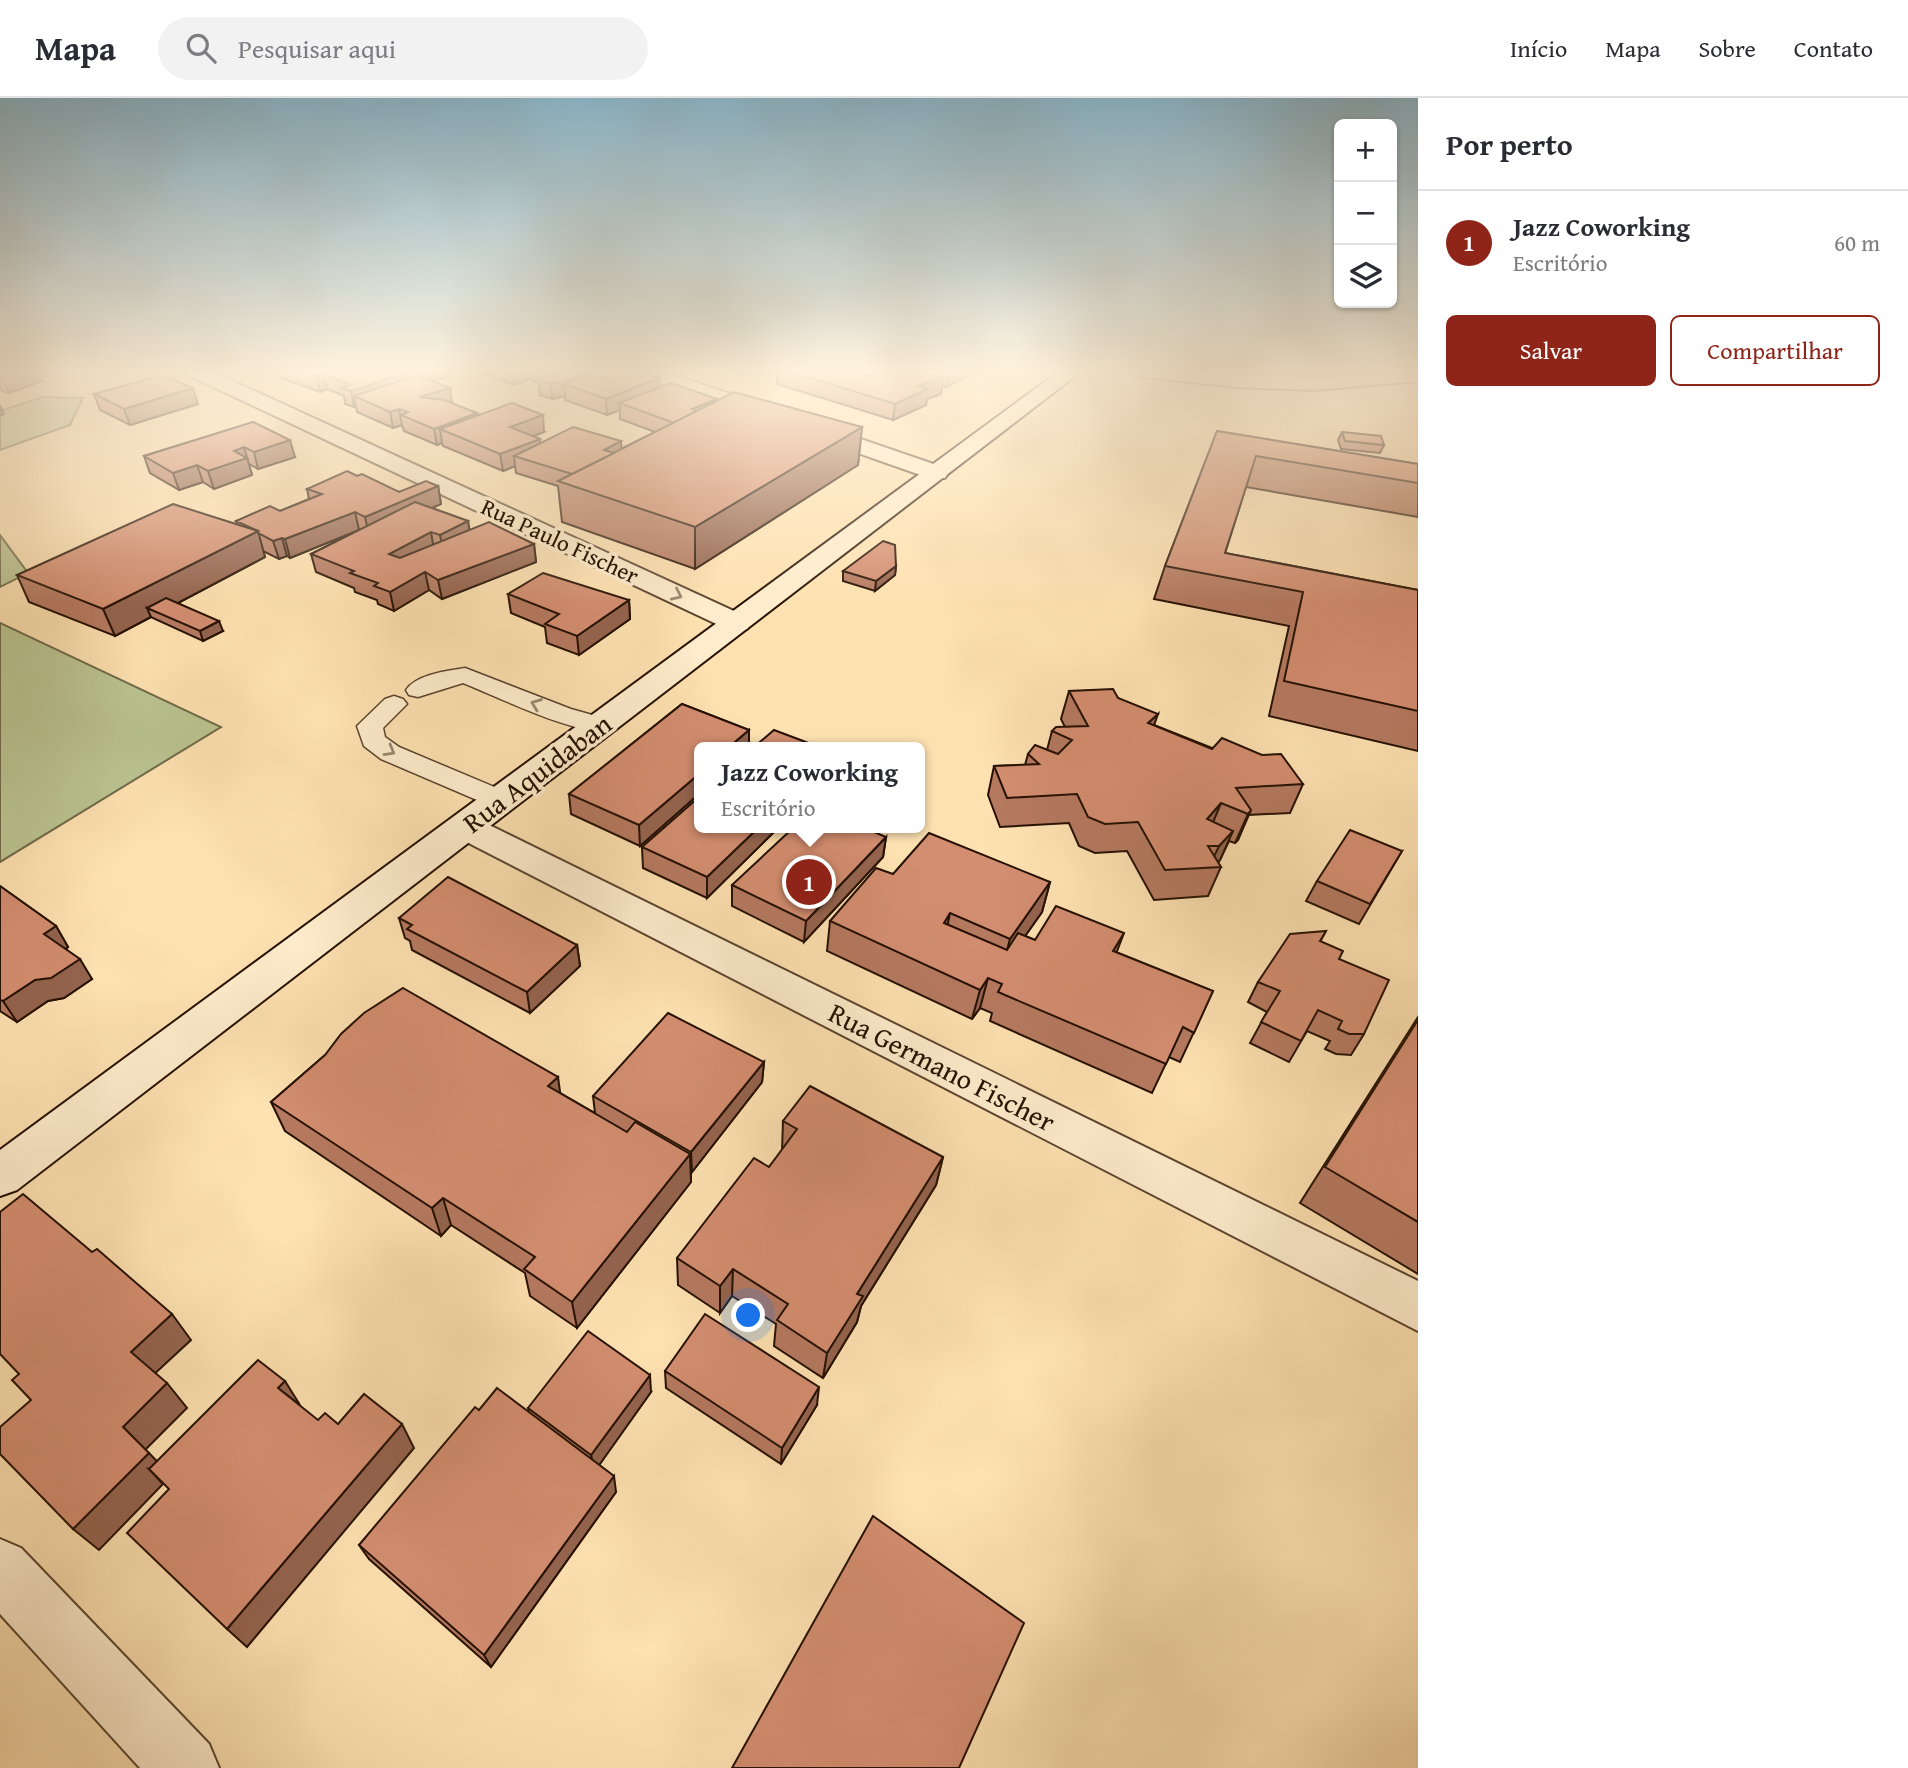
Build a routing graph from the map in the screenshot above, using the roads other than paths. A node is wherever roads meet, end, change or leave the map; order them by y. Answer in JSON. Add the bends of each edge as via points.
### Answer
{"nodes":[{"id":1,"x":361,"y":448,"type":"edge"},
{"id":2,"x":865,"y":448,"type":"edge"},
{"id":3,"x":970,"y":448,"type":"edge"},
{"id":4,"x":937,"y":473,"type":"junction"},
{"id":5,"x":737,"y":623,"type":"junction"},
{"id":6,"x":418,"y":690,"type":"dead end"},
{"id":7,"x":394,"y":704,"type":"dead end"},
{"id":8,"x":601,"y":725,"type":"junction"},
{"id":9,"x":501,"y":800,"type":"junction"},
{"id":10,"x":465,"y":827,"type":"junction"},
{"id":11,"x":0,"y":1176,"type":"edge"},
{"id":12,"x":1418,"y":1307,"type":"edge"},
{"id":13,"x":0,"y":1569,"type":"edge"},
{"id":14,"x":185,"y":1768,"type":"edge"}],
"edges":[{"from":1,"to":5,"type":"street","name":"Rua Paulo Fischer","one_way":true},
{"from":2,"to":4,"type":"street"},
{"from":3,"to":4,"type":"street","name":"Rua Aquidaban"},
{"from":4,"to":5,"type":"street","name":"Rua Aquidaban"},
{"from":5,"to":8,"type":"street","name":"Rua Aquidaban"},
{"from":8,"to":6,"type":"lane","one_way":true,"via":[[465,675]]},
{"from":7,"to":9,"type":"lane","one_way":true,"via":[[370,726],[373,740],[390,753]]},
{"from":8,"to":9,"type":"street","name":"Rua Aquidaban"},
{"from":9,"to":10,"type":"street","name":"Rua Aquidaban"},
{"from":10,"to":11,"type":"street","name":"Rua Aquidaban"},
{"from":10,"to":12,"type":"street","name":"Rua Germano Fischer"},
{"from":13,"to":14,"type":"street"}]}
